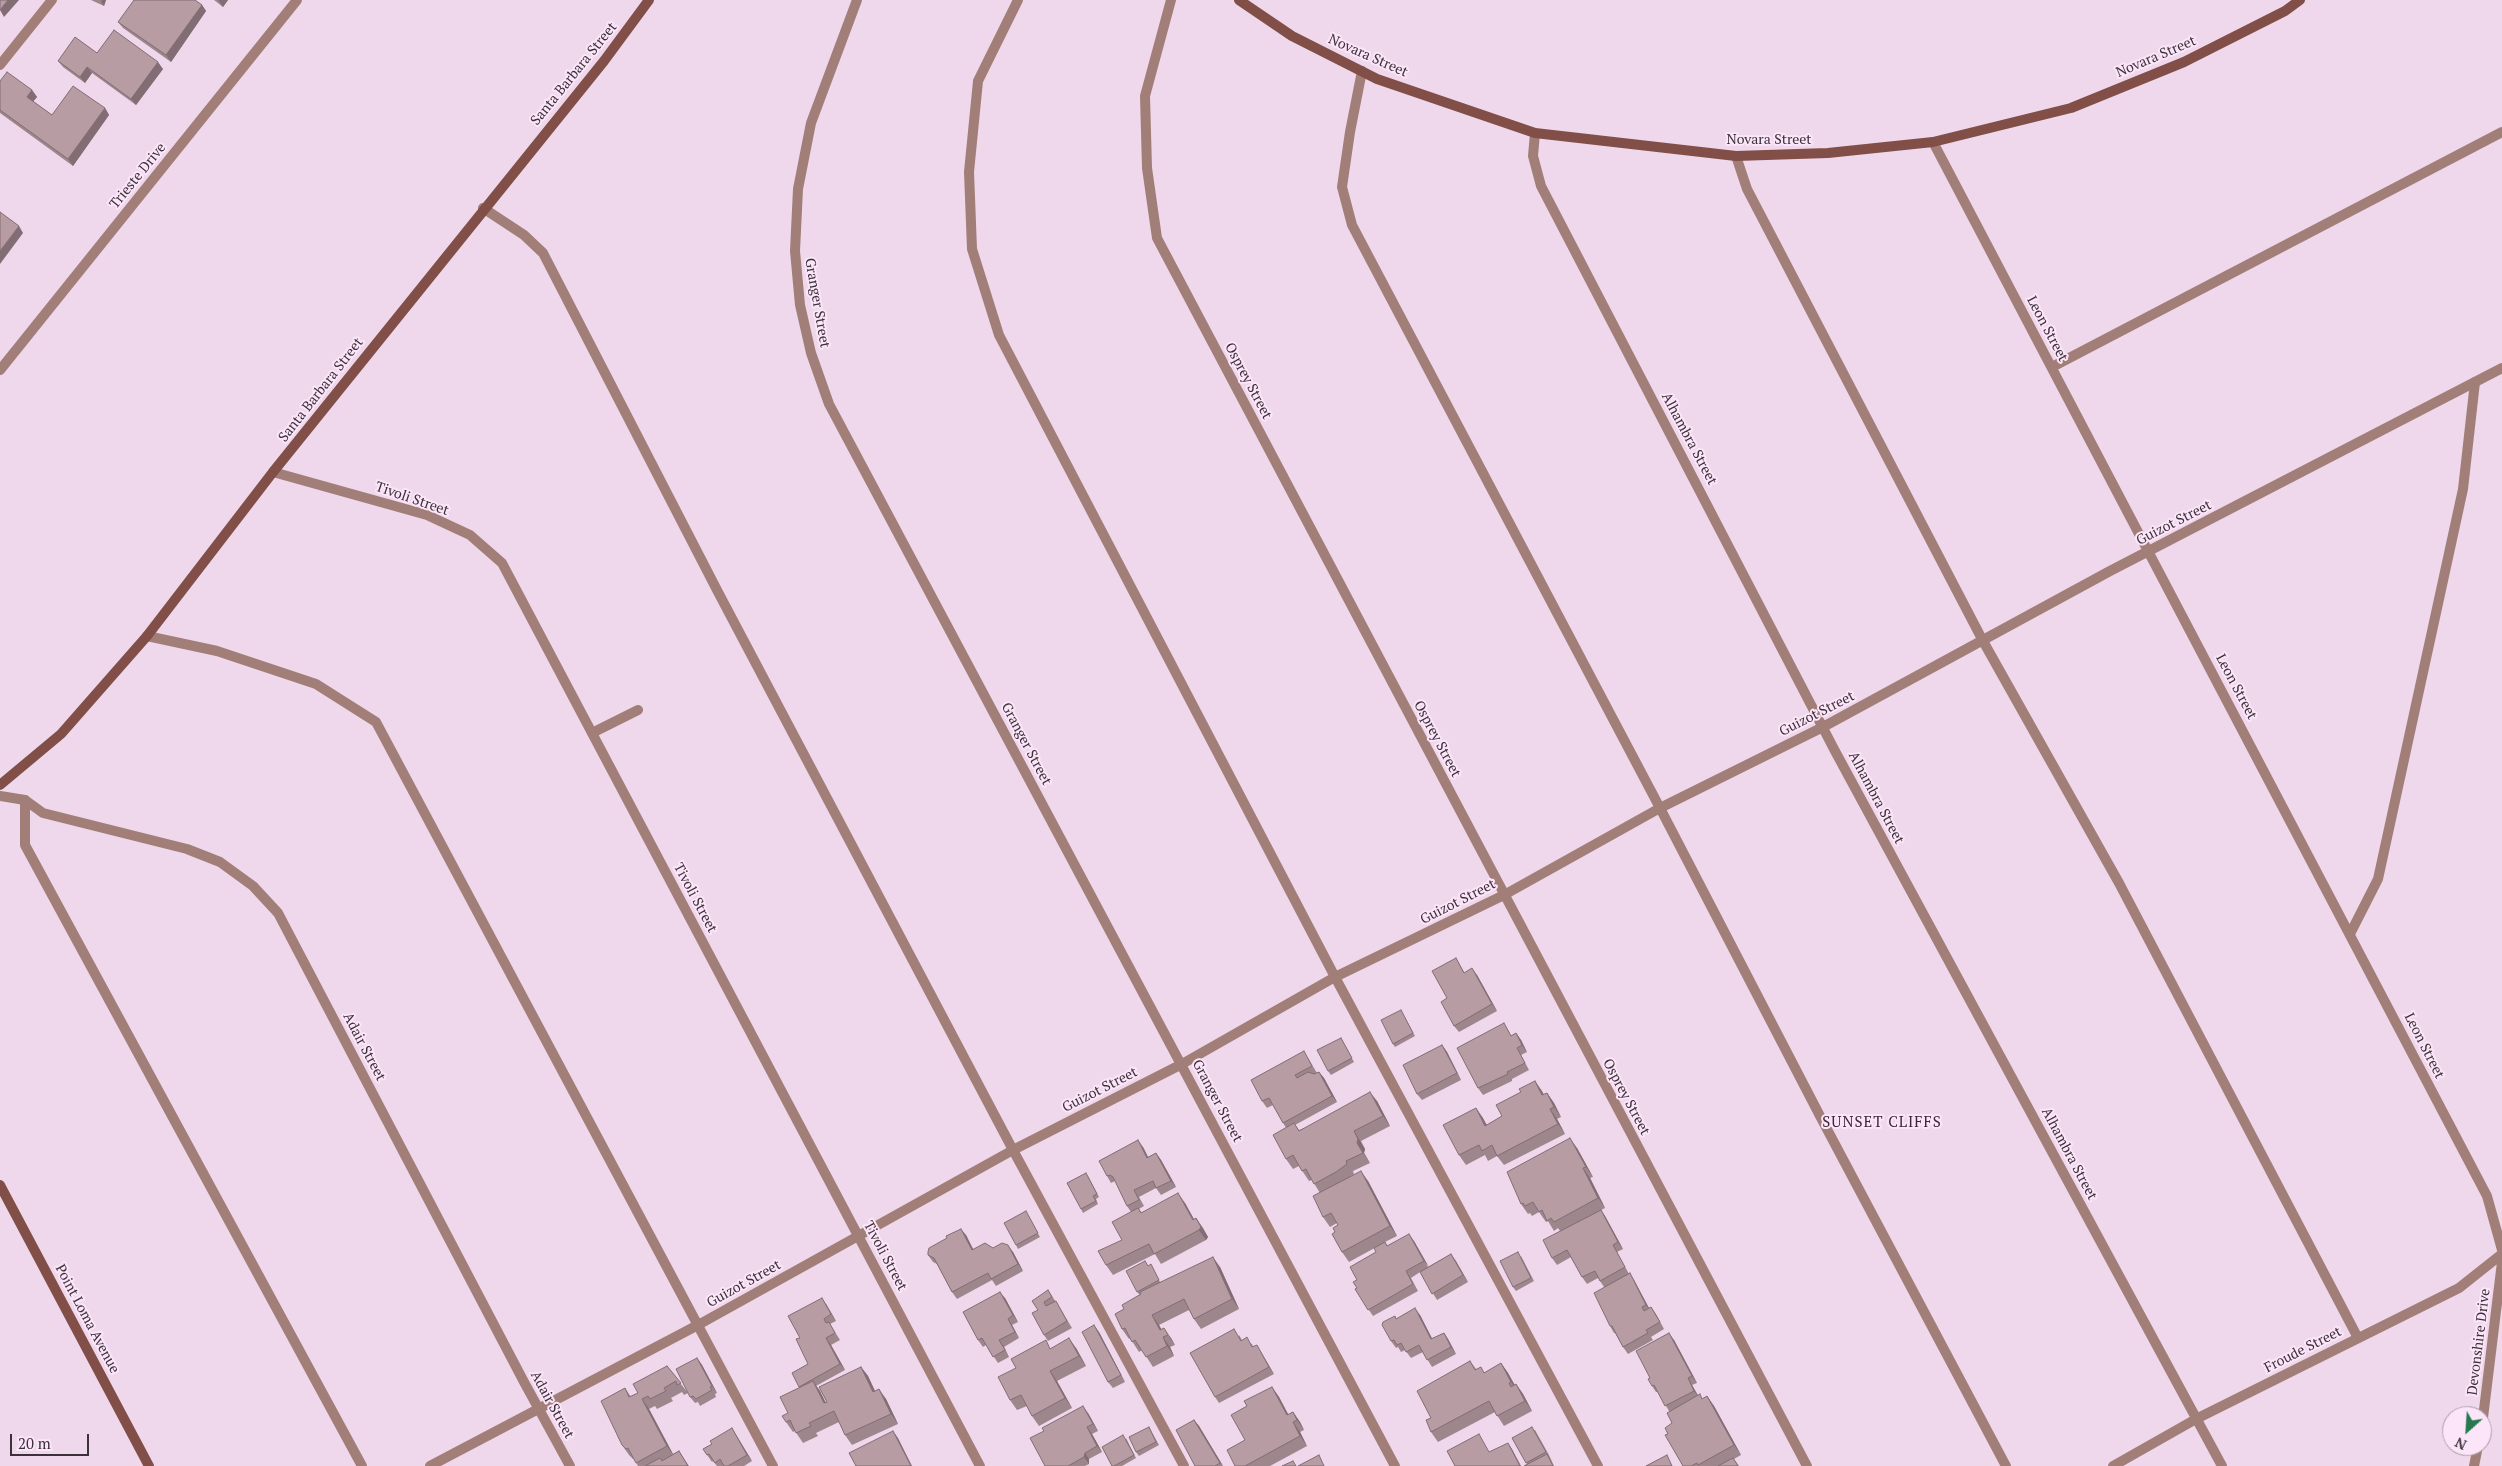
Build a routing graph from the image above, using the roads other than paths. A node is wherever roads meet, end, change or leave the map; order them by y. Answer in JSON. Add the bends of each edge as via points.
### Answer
{"nodes":[{"id":1,"x":52,"y":0,"type":"edge"},
{"id":2,"x":297,"y":0,"type":"edge"},
{"id":3,"x":649,"y":0,"type":"edge"},
{"id":4,"x":857,"y":0,"type":"edge"},
{"id":5,"x":1018,"y":0,"type":"edge"},
{"id":6,"x":1171,"y":0,"type":"edge"},
{"id":7,"x":1239,"y":0,"type":"edge"},
{"id":8,"x":2300,"y":0,"type":"edge"},
{"id":9,"x":0,"y":65,"type":"edge"},
{"id":10,"x":1362,"y":71,"type":"junction"},
{"id":11,"x":2502,"y":132,"type":"edge"},
{"id":12,"x":1535,"y":133,"type":"junction"},
{"id":13,"x":1933,"y":142,"type":"junction"},
{"id":14,"x":1736,"y":156,"type":"junction"},
{"id":15,"x":483,"y":208,"type":"junction"},
{"id":16,"x":2052,"y":367,"type":"junction"},
{"id":17,"x":2502,"y":368,"type":"edge"},
{"id":18,"x":0,"y":370,"type":"edge"},
{"id":19,"x":2475,"y":382,"type":"junction"},
{"id":20,"x":273,"y":472,"type":"junction"},
{"id":21,"x":2149,"y":551,"type":"junction"},
{"id":22,"x":146,"y":636,"type":"junction"},
{"id":23,"x":1983,"y":641,"type":"junction"},
{"id":24,"x":638,"y":710,"type":"dead end"},
{"id":25,"x":1823,"y":727,"type":"junction"},
{"id":26,"x":592,"y":733,"type":"junction"},
{"id":27,"x":0,"y":785,"type":"edge"},
{"id":28,"x":0,"y":796,"type":"edge"},
{"id":29,"x":25,"y":800,"type":"junction"},
{"id":30,"x":1660,"y":808,"type":"junction"},
{"id":31,"x":1504,"y":895,"type":"junction"},
{"id":32,"x":2350,"y":934,"type":"junction"},
{"id":33,"x":1335,"y":977,"type":"junction"},
{"id":34,"x":1182,"y":1064,"type":"junction"},
{"id":35,"x":1013,"y":1150,"type":"junction"},
{"id":36,"x":0,"y":1185,"type":"edge"},
{"id":37,"x":859,"y":1236,"type":"junction"},
{"id":38,"x":2502,"y":1250,"type":"edge"},
{"id":39,"x":2502,"y":1254,"type":"edge"},
{"id":40,"x":2502,"y":1262,"type":"edge"},
{"id":41,"x":698,"y":1325,"type":"junction"},
{"id":42,"x":2358,"y":1338,"type":"junction"},
{"id":43,"x":2484,"y":1406,"type":"edge"},
{"id":44,"x":539,"y":1408,"type":"junction"},
{"id":45,"x":2196,"y":1419,"type":"junction"},
{"id":46,"x":149,"y":1466,"type":"edge"},
{"id":47,"x":362,"y":1466,"type":"edge"},
{"id":48,"x":430,"y":1466,"type":"edge"},
{"id":49,"x":570,"y":1466,"type":"edge"},
{"id":50,"x":773,"y":1466,"type":"edge"},
{"id":51,"x":980,"y":1466,"type":"edge"},
{"id":52,"x":1184,"y":1466,"type":"edge"},
{"id":53,"x":1394,"y":1466,"type":"edge"},
{"id":54,"x":1598,"y":1466,"type":"edge"},
{"id":55,"x":1807,"y":1466,"type":"edge"},
{"id":56,"x":2006,"y":1466,"type":"edge"},
{"id":57,"x":2113,"y":1466,"type":"edge"},
{"id":58,"x":2222,"y":1466,"type":"edge"}],
"edges":[{"from":1,"to":9,"type":"street"},
{"from":2,"to":18,"type":"street","name":"Trieste Drive"},
{"from":3,"to":15,"type":"street","name":"Santa Barbara Street","via":[[604,61]]},
{"from":4,"to":34,"type":"street","name":"Granger Street","via":[[811,123],[798,189],[795,251],[800,305],[811,353],[829,404]]},
{"from":5,"to":33,"type":"street","via":[[978,80],[969,172],[972,249],[999,335]]},
{"from":6,"to":31,"type":"street","name":"Osprey Street","via":[[1145,96],[1147,168],[1156,238]]},
{"from":7,"to":10,"type":"street","name":"Novara Street","via":[[1292,36]]},
{"from":8,"to":13,"type":"street","name":"Novara Street","via":[[2285,11],[2184,62],[2071,108]]},
{"from":10,"to":12,"type":"street","name":"Novara Street"},
{"from":10,"to":30,"type":"street","via":[[1342,188],[1352,225]]},
{"from":11,"to":16,"type":"street"},
{"from":12,"to":14,"type":"street","name":"Novara Street"},
{"from":12,"to":25,"type":"street","name":"Alhambra Street","via":[[1533,156],[1541,186]]},
{"from":13,"to":14,"type":"street","name":"Novara Street","via":[[1828,153]]},
{"from":13,"to":16,"type":"street","name":"Leon Street"},
{"from":14,"to":23,"type":"street","via":[[1747,189]]},
{"from":15,"to":20,"type":"street","name":"Santa Barbara Street"},
{"from":15,"to":35,"type":"street","via":[[524,235],[543,253]]},
{"from":16,"to":21,"type":"street","name":"Leon Street"},
{"from":17,"to":19,"type":"street","name":"Guizot Street"},
{"from":19,"to":21,"type":"street","name":"Guizot Street"},
{"from":19,"to":32,"type":"street","via":[[2463,489],[2378,879]]},
{"from":20,"to":22,"type":"street","name":"Santa Barbara Street"},
{"from":20,"to":26,"type":"street","name":"Tivoli Street","via":[[428,515],[470,535],[502,563]]},
{"from":21,"to":23,"type":"street","name":"Guizot Street"},
{"from":21,"to":32,"type":"street","name":"Leon Street"},
{"from":22,"to":27,"type":"street","name":"Santa Barbara Street","via":[[61,734]]},
{"from":22,"to":41,"type":"street","via":[[217,651],[316,684],[376,722]]},
{"from":23,"to":25,"type":"street","name":"Guizot Street"},
{"from":23,"to":42,"type":"street","via":[[2119,882]]},
{"from":24,"to":26,"type":"street"},
{"from":25,"to":30,"type":"street","name":"Guizot Street"},
{"from":25,"to":45,"type":"street","name":"Alhambra Street"},
{"from":26,"to":37,"type":"street","name":"Tivoli Street"},
{"from":28,"to":29,"type":"street","name":"Adair Street"},
{"from":29,"to":44,"type":"street","name":"Adair Street","via":[[43,813],[187,849],[220,862],[253,886],[278,914]]},
{"from":29,"to":47,"type":"street","via":[[24,845]]},
{"from":30,"to":31,"type":"street","name":"Guizot Street"},
{"from":30,"to":56,"type":"street"},
{"from":31,"to":33,"type":"street","name":"Guizot Street"},
{"from":31,"to":55,"type":"street","name":"Osprey Street"},
{"from":32,"to":38,"type":"street","name":"Leon Street","via":[[2487,1196]]},
{"from":33,"to":34,"type":"street","name":"Guizot Street"},
{"from":33,"to":54,"type":"street"},
{"from":34,"to":35,"type":"street","name":"Guizot Street"},
{"from":34,"to":53,"type":"street","name":"Granger Street"},
{"from":35,"to":37,"type":"street","name":"Guizot Street"},
{"from":35,"to":52,"type":"street"},
{"from":36,"to":46,"type":"street","name":"Point Loma Avenue"},
{"from":37,"to":41,"type":"street","name":"Guizot Street"},
{"from":37,"to":51,"type":"street","name":"Tivoli Street"},
{"from":39,"to":42,"type":"street","name":"Froude Street","via":[[2459,1288]]},
{"from":40,"to":43,"type":"street","name":"Devonshire Drive"},
{"from":41,"to":44,"type":"street","name":"Guizot Street"},
{"from":41,"to":50,"type":"street"},
{"from":42,"to":45,"type":"street","name":"Froude Street"},
{"from":44,"to":48,"type":"street","name":"Guizot Street"},
{"from":44,"to":49,"type":"street","name":"Adair Street"},
{"from":45,"to":57,"type":"street","name":"Froude Street"},
{"from":45,"to":58,"type":"street","name":"Alhambra Street"}]}
